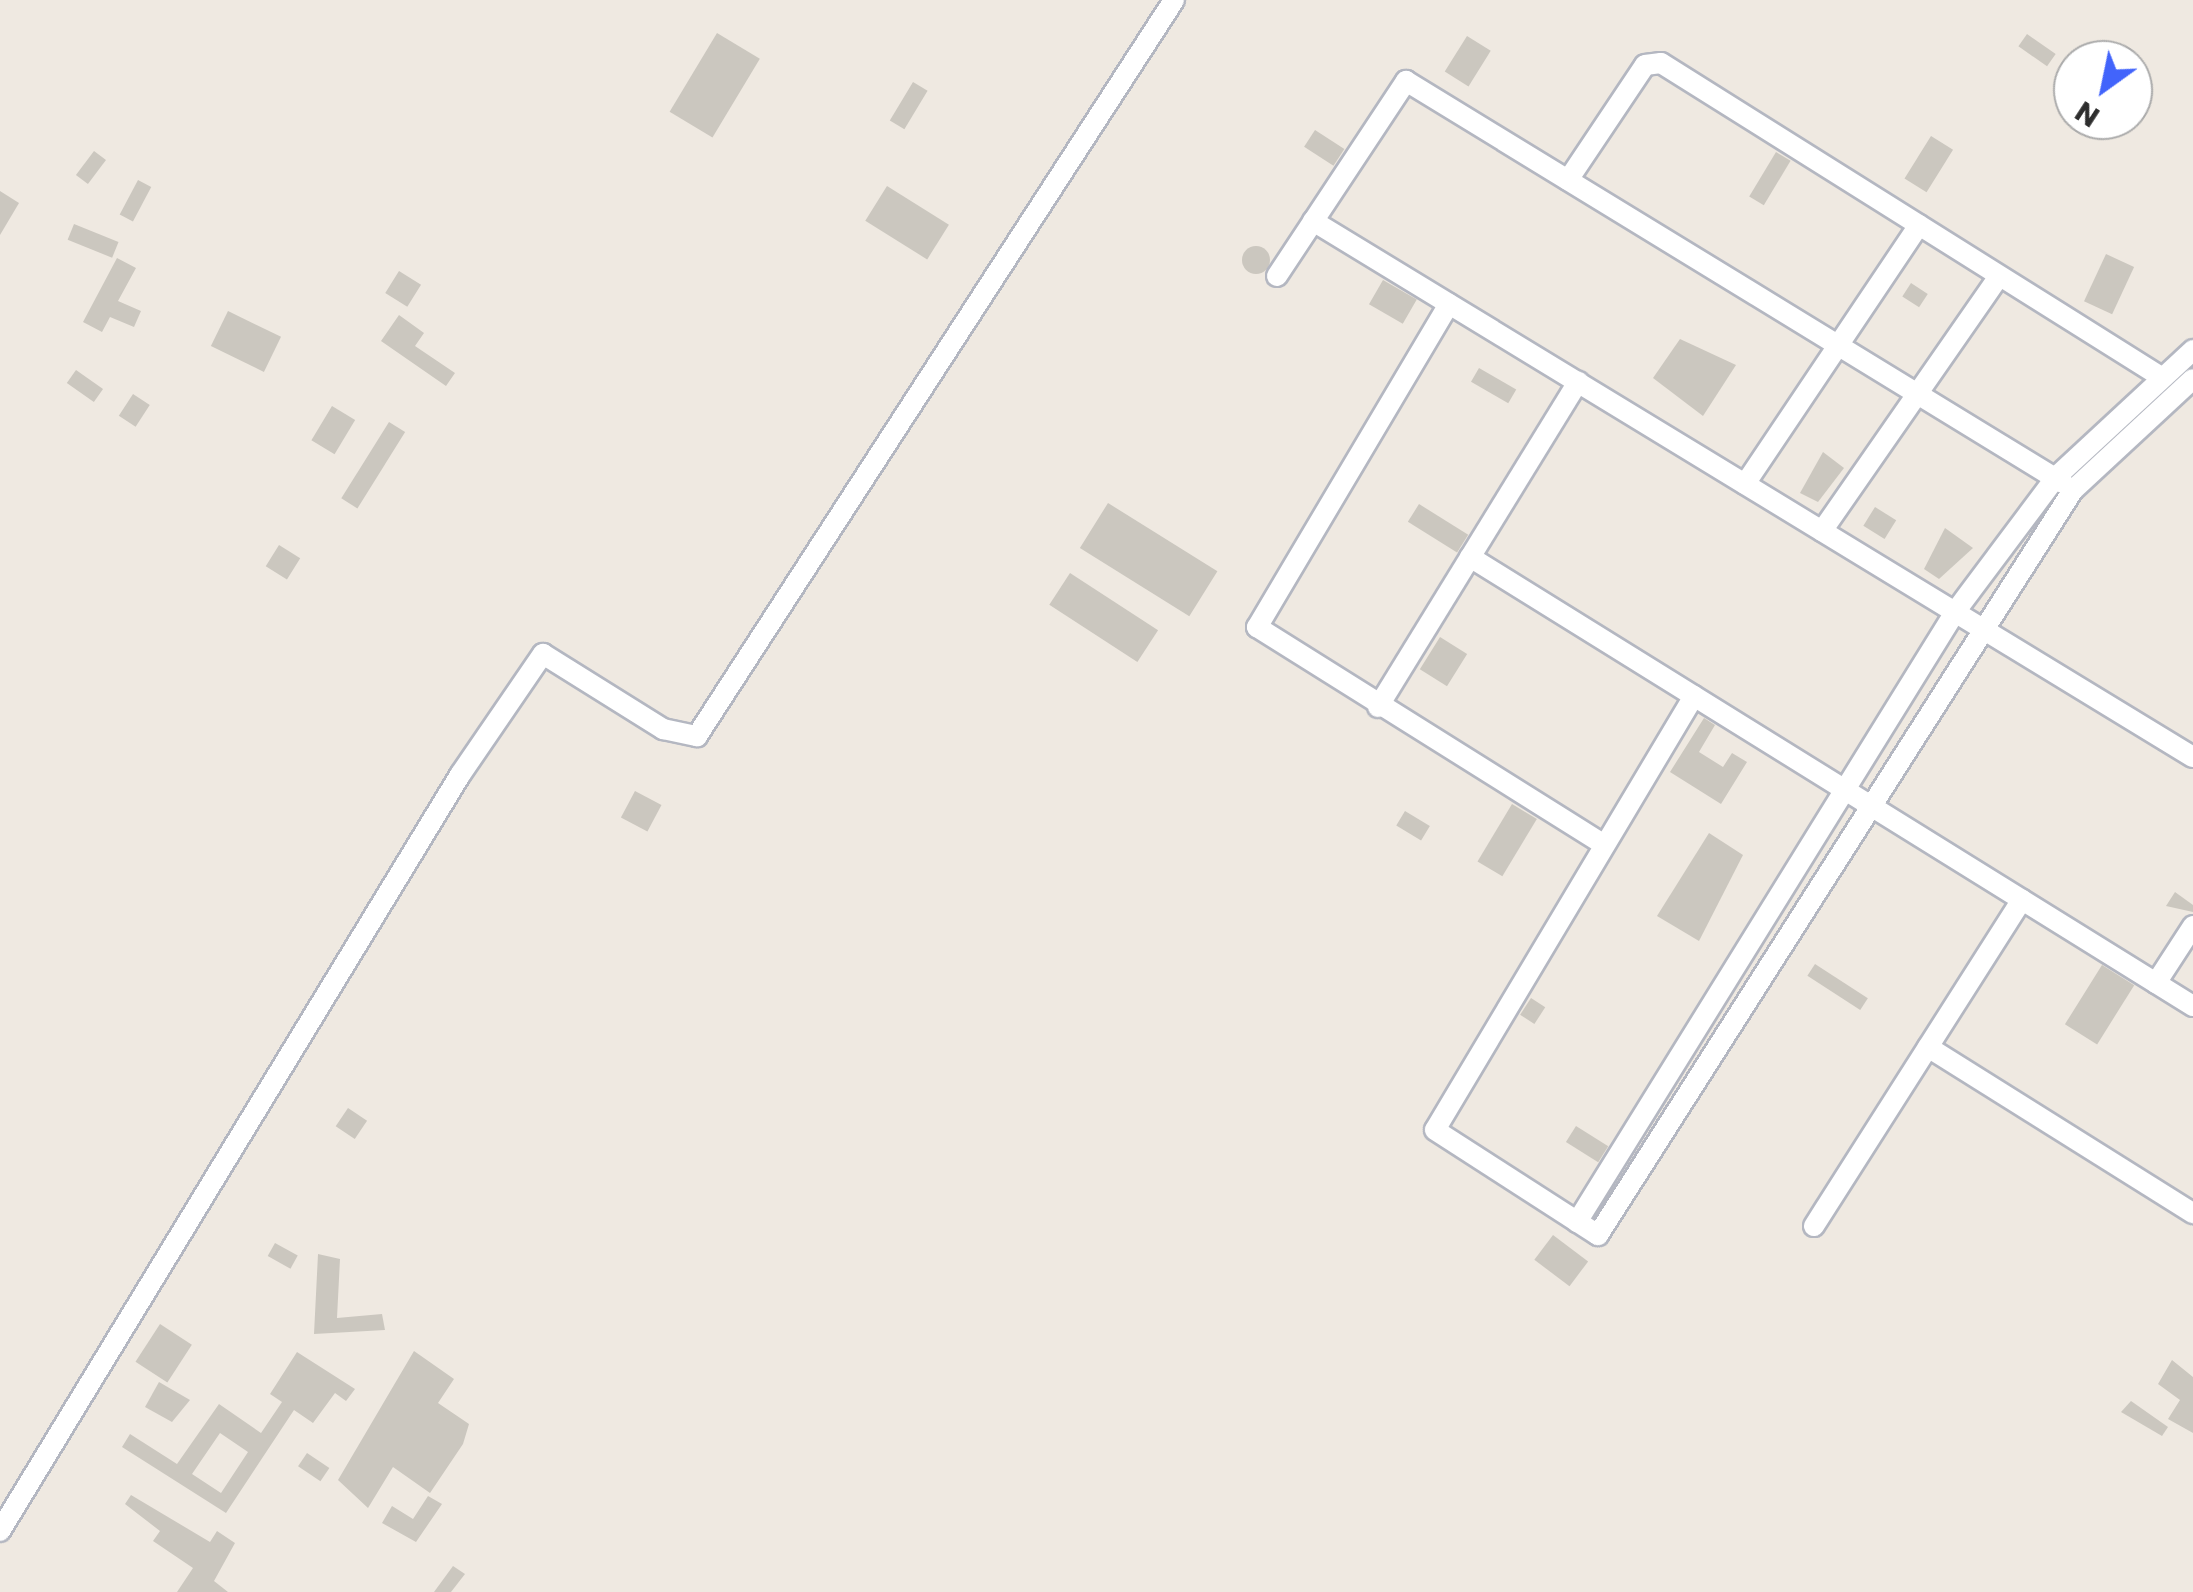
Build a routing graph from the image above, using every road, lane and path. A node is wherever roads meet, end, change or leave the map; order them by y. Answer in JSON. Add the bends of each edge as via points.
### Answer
{"nodes":[{"id":1,"x":1174,"y":0,"type":"edge"},
{"id":2,"x":1568,"y":180,"type":"junction"},
{"id":3,"x":1313,"y":221,"type":"junction"},
{"id":4,"x":1919,"y":225,"type":"junction"},
{"id":5,"x":1277,"y":276,"type":"dead end"},
{"id":6,"x":1999,"y":276,"type":"junction"},
{"id":7,"x":1449,"y":304,"type":"junction"},
{"id":8,"x":1838,"y":345,"type":"junction"},
{"id":9,"x":2193,"y":350,"type":"edge"},
{"id":10,"x":2158,"y":376,"type":"junction"},
{"id":11,"x":2193,"y":379,"type":"edge"},
{"id":12,"x":1578,"y":382,"type":"junction"},
{"id":13,"x":1918,"y":393,"type":"junction"},
{"id":14,"x":1745,"y":484,"type":"junction"},
{"id":15,"x":2064,"y":484,"type":"junction"},
{"id":16,"x":1822,"y":532,"type":"junction"},
{"id":17,"x":1470,"y":557,"type":"junction"},
{"id":18,"x":1955,"y":612,"type":"junction"},
{"id":19,"x":1979,"y":627,"type":"junction"},
{"id":20,"x":1694,"y":696,"type":"junction"},
{"id":21,"x":1378,"y":707,"type":"junction"},
{"id":22,"x":2193,"y":758,"type":"edge"},
{"id":23,"x":1844,"y":790,"type":"junction"},
{"id":24,"x":1868,"y":804,"type":"junction"},
{"id":25,"x":1604,"y":845,"type":"junction"},
{"id":26,"x":2022,"y":900,"type":"junction"},
{"id":27,"x":2193,"y":926,"type":"edge"},
{"id":28,"x":2156,"y":984,"type":"junction"},
{"id":29,"x":2193,"y":1006,"type":"edge"},
{"id":30,"x":1928,"y":1047,"type":"junction"},
{"id":31,"x":2193,"y":1212,"type":"edge"},
{"id":32,"x":1577,"y":1222,"type":"junction"},
{"id":33,"x":1814,"y":1226,"type":"dead end"},
{"id":34,"x":0,"y":1531,"type":"edge"}],
"edges":[{"from":1,"to":34,"type":"street","via":[[697,736],[662,729],[543,654],[460,774]]},
{"from":2,"to":3,"type":"street","via":[[1406,81]]},
{"from":2,"to":4,"type":"street","via":[[1644,65],[1661,63]]},
{"from":2,"to":8,"type":"street"},
{"from":3,"to":5,"type":"street"},
{"from":3,"to":7,"type":"street"},
{"from":4,"to":6,"type":"street"},
{"from":4,"to":8,"type":"street"},
{"from":6,"to":10,"type":"street"},
{"from":6,"to":13,"type":"street"},
{"from":7,"to":12,"type":"street"},
{"from":7,"to":21,"type":"street","via":[[1256,627]]},
{"from":8,"to":13,"type":"street"},
{"from":8,"to":14,"type":"street"},
{"from":9,"to":10,"type":"street"},
{"from":10,"to":15,"type":"street"},
{"from":11,"to":15,"type":"street"},
{"from":12,"to":14,"type":"street"},
{"from":12,"to":17,"type":"street"},
{"from":13,"to":15,"type":"street"},
{"from":13,"to":16,"type":"street"},
{"from":14,"to":16,"type":"street"},
{"from":15,"to":18,"type":"street"},
{"from":15,"to":19,"type":"street"},
{"from":16,"to":18,"type":"street"},
{"from":17,"to":20,"type":"street"},
{"from":17,"to":21,"type":"street"},
{"from":18,"to":19,"type":"street"},
{"from":18,"to":23,"type":"street"},
{"from":19,"to":22,"type":"street"},
{"from":19,"to":24,"type":"street"},
{"from":20,"to":23,"type":"street"},
{"from":20,"to":25,"type":"street"},
{"from":21,"to":25,"type":"street"},
{"from":23,"to":24,"type":"street"},
{"from":23,"to":32,"type":"street"},
{"from":24,"to":26,"type":"street"},
{"from":24,"to":32,"type":"street","via":[[1598,1235]]},
{"from":25,"to":32,"type":"street","via":[[1435,1130]]},
{"from":26,"to":28,"type":"street"},
{"from":26,"to":30,"type":"street"},
{"from":27,"to":28,"type":"street"},
{"from":28,"to":29,"type":"street"},
{"from":30,"to":31,"type":"street"},
{"from":30,"to":33,"type":"street"}]}
